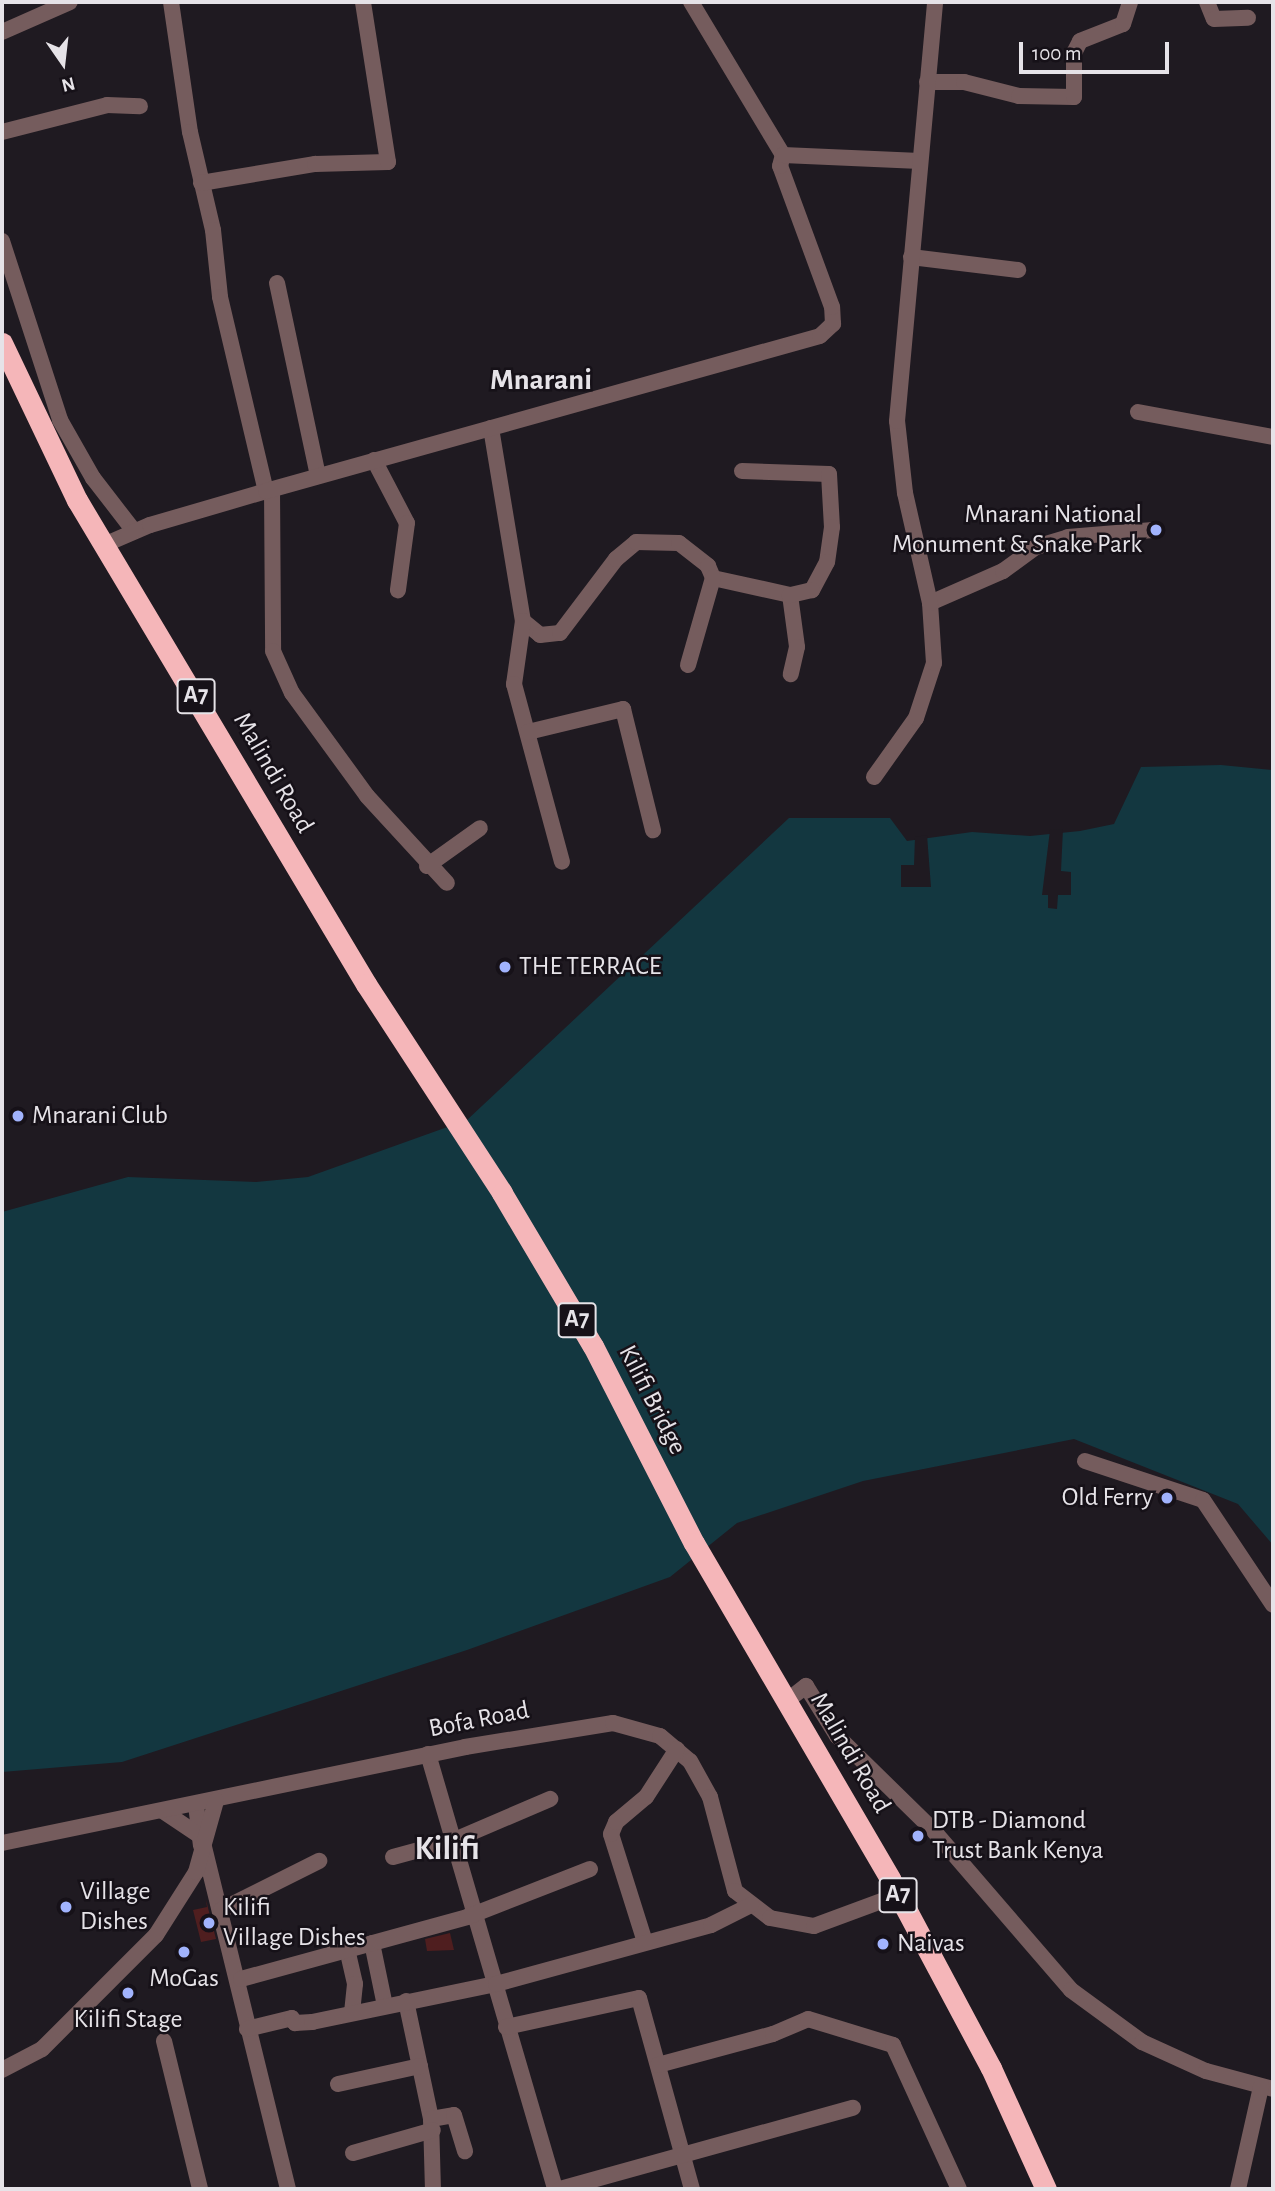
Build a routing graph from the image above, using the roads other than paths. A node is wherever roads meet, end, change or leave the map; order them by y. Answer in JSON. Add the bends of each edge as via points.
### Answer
{"nodes":[{"id":1,"x":70,"y":2,"type":"edge"},
{"id":2,"x":171,"y":2,"type":"edge"},
{"id":3,"x":363,"y":2,"type":"edge"},
{"id":4,"x":691,"y":2,"type":"edge"},
{"id":5,"x":935,"y":2,"type":"edge"},
{"id":6,"x":1130,"y":2,"type":"edge"},
{"id":7,"x":1207,"y":2,"type":"edge"},
{"id":8,"x":1248,"y":18,"type":"dead end"},
{"id":9,"x":2,"y":32,"type":"edge"},
{"id":10,"x":927,"y":82,"type":"junction"},
{"id":11,"x":140,"y":106,"type":"dead end"},
{"id":12,"x":2,"y":132,"type":"edge"},
{"id":13,"x":783,"y":155,"type":"junction"},
{"id":14,"x":920,"y":161,"type":"junction"},
{"id":15,"x":201,"y":183,"type":"junction"},
{"id":16,"x":2,"y":241,"type":"edge"},
{"id":17,"x":911,"y":257,"type":"junction"},
{"id":18,"x":1018,"y":270,"type":"dead end"},
{"id":19,"x":277,"y":283,"type":"dead end"},
{"id":20,"x":2,"y":343,"type":"edge"},
{"id":21,"x":1138,"y":412,"type":"dead end"},
{"id":22,"x":491,"y":428,"type":"junction"},
{"id":23,"x":1273,"y":437,"type":"edge"},
{"id":24,"x":374,"y":460,"type":"junction"},
{"id":25,"x":742,"y":471,"type":"dead end"},
{"id":26,"x":318,"y":476,"type":"junction"},
{"id":27,"x":269,"y":490,"type":"junction"},
{"id":28,"x":1153,"y":530,"type":"dead end"},
{"id":29,"x":134,"y":531,"type":"junction"},
{"id":30,"x":106,"y":544,"type":"junction"},
{"id":31,"x":713,"y":578,"type":"junction"},
{"id":32,"x":397,"y":590,"type":"dead end"},
{"id":33,"x":790,"y":595,"type":"junction"},
{"id":34,"x":930,"y":603,"type":"junction"},
{"id":35,"x":523,"y":621,"type":"junction"},
{"id":36,"x":688,"y":665,"type":"dead end"},
{"id":37,"x":791,"y":674,"type":"dead end"},
{"id":38,"x":528,"y":732,"type":"junction"},
{"id":39,"x":874,"y":777,"type":"dead end"},
{"id":40,"x":480,"y":828,"type":"dead end"},
{"id":41,"x":653,"y":830,"type":"dead end"},
{"id":42,"x":562,"y":863,"type":"dead end"},
{"id":43,"x":427,"y":866,"type":"junction"},
{"id":44,"x":447,"y":883,"type":"dead end"},
{"id":45,"x":402,"y":1042,"type":"joint"},
{"id":46,"x":1085,"y":1461,"type":"dead end"},
{"id":47,"x":1273,"y":1605,"type":"edge"},
{"id":48,"x":734,"y":1609,"type":"joint"},
{"id":49,"x":788,"y":1700,"type":"junction"},
{"id":50,"x":677,"y":1749,"type":"junction"},
{"id":51,"x":428,"y":1754,"type":"junction"},
{"id":52,"x":236,"y":1795,"type":"junction"},
{"id":53,"x":550,"y":1799,"type":"dead end"},
{"id":54,"x":216,"y":1801,"type":"junction"},
{"id":55,"x":196,"y":1805,"type":"junction"},
{"id":56,"x":163,"y":1811,"type":"junction"},
{"id":57,"x":452,"y":1841,"type":"junction"},
{"id":58,"x":2,"y":1843,"type":"edge"},
{"id":59,"x":204,"y":1843,"type":"junction"},
{"id":60,"x":393,"y":1857,"type":"dead end"},
{"id":61,"x":319,"y":1861,"type":"dead end"},
{"id":62,"x":590,"y":1868,"type":"dead end"},
{"id":63,"x":894,"y":1887,"type":"junction"},
{"id":64,"x":751,"y":1905,"type":"junction"},
{"id":65,"x":221,"y":1910,"type":"junction"},
{"id":66,"x":473,"y":1912,"type":"junction"},
{"id":67,"x":645,"y":1942,"type":"junction"},
{"id":68,"x":372,"y":1943,"type":"junction"},
{"id":69,"x":346,"y":1949,"type":"junction"},
{"id":70,"x":241,"y":1979,"type":"junction"},
{"id":71,"x":496,"y":1984,"type":"junction"},
{"id":72,"x":407,"y":2001,"type":"junction"},
{"id":73,"x":386,"y":2006,"type":"junction"},
{"id":74,"x":352,"y":2013,"type":"junction"},
{"id":75,"x":506,"y":2027,"type":"junction"},
{"id":76,"x":247,"y":2029,"type":"junction"},
{"id":77,"x":164,"y":2041,"type":"dead end"},
{"id":78,"x":658,"y":2065,"type":"junction"},
{"id":79,"x":420,"y":2066,"type":"junction"},
{"id":80,"x":2,"y":2070,"type":"edge"},
{"id":81,"x":338,"y":2084,"type":"dead end"},
{"id":82,"x":1267,"y":2088,"type":"edge"},
{"id":83,"x":853,"y":2108,"type":"dead end"},
{"id":84,"x":432,"y":2125,"type":"junction"},
{"id":85,"x":465,"y":2151,"type":"dead end"},
{"id":86,"x":353,"y":2153,"type":"dead end"},
{"id":87,"x":684,"y":2154,"type":"junction"},
{"id":88,"x":200,"y":2189,"type":"edge"},
{"id":89,"x":288,"y":2189,"type":"edge"},
{"id":90,"x":433,"y":2189,"type":"edge"},
{"id":91,"x":558,"y":2189,"type":"edge"},
{"id":92,"x":692,"y":2189,"type":"edge"},
{"id":93,"x":959,"y":2189,"type":"edge"},
{"id":94,"x":1046,"y":2189,"type":"edge"},
{"id":95,"x":1238,"y":2189,"type":"edge"}],
"edges":[{"from":1,"to":9,"type":"street"},
{"from":2,"to":15,"type":"street"},
{"from":3,"to":15,"type":"street","via":[[388,162],[315,164]]},
{"from":4,"to":13,"type":"street"},
{"from":5,"to":10,"type":"street"},
{"from":6,"to":10,"type":"street","via":[[1123,24],[1080,41],[1074,53],[1074,97],[1019,96],[964,82]]},
{"from":7,"to":8,"type":"street","via":[[1214,19]]},
{"from":10,"to":14,"type":"street"},
{"from":11,"to":12,"type":"street","via":[[107,105]]},
{"from":13,"to":14,"type":"street"},
{"from":13,"to":22,"type":"street","via":[[780,166],[832,307],[830,329],[809,340]]},
{"from":14,"to":17,"type":"street"},
{"from":15,"to":27,"type":"street","via":[[213,230],[220,297]]},
{"from":16,"to":29,"type":"street","via":[[60,420],[93,478]]},
{"from":17,"to":18,"type":"street"},
{"from":17,"to":34,"type":"street","via":[[897,421],[905,493]]},
{"from":19,"to":26,"type":"street"},
{"from":20,"to":30,"type":"highway","name":"Malindi Road","number":"A7","via":[[78,500]]},
{"from":21,"to":23,"type":"street"},
{"from":22,"to":24,"type":"street"},
{"from":22,"to":35,"type":"street"},
{"from":24,"to":26,"type":"street"},
{"from":24,"to":32,"type":"street","via":[[407,523]]},
{"from":25,"to":33,"type":"street","via":[[829,474],[832,527],[827,562],[813,590]]},
{"from":26,"to":27,"type":"street"},
{"from":27,"to":29,"type":"street"},
{"from":27,"to":43,"type":"street","via":[[273,651],[292,693]]},
{"from":28,"to":34,"type":"street","via":[[1068,537],[1046,544],[1003,571]]},
{"from":29,"to":30,"type":"street"},
{"from":30,"to":45,"type":"highway","name":"Malindi Road","number":"A7"},
{"from":31,"to":33,"type":"street"},
{"from":31,"to":35,"type":"street","via":[[708,566],[679,543],[636,542],[616,559],[577,618],[560,633],[540,635]]},
{"from":31,"to":36,"type":"street"},
{"from":33,"to":37,"type":"street","via":[[797,647]]},
{"from":34,"to":39,"type":"street","via":[[935,640],[930,685],[905,738]]},
{"from":35,"to":38,"type":"street","via":[[514,684]]},
{"from":38,"to":41,"type":"street","via":[[623,709]]},
{"from":38,"to":42,"type":"street"},
{"from":40,"to":43,"type":"street"},
{"from":43,"to":44,"type":"street"},
{"from":45,"to":48,"type":"highway","name":"Kilifi Bridge","number":"A7","via":[[593,1346]]},
{"from":46,"to":47,"type":"street","via":[[1203,1500]]},
{"from":48,"to":49,"type":"highway","name":"Malindi Road","number":"A7"},
{"from":49,"to":63,"type":"highway","name":"Malindi Road","number":"A7"},
{"from":49,"to":82,"type":"street","via":[[806,1686],[837,1736],[933,1830],[1070,1990],[1142,2042],[1206,2071]]},
{"from":50,"to":51,"type":"street","name":"Bofa Road","via":[[660,1736],[613,1723]]},
{"from":50,"to":64,"type":"street","name":"Bofa Road","via":[[704,1783],[730,1880]]},
{"from":50,"to":67,"type":"street","via":[[641,1804],[616,1822],[611,1834]]},
{"from":51,"to":52,"type":"street","name":"Bofa Road"},
{"from":51,"to":57,"type":"street"},
{"from":52,"to":54,"type":"street","name":"Bofa Road"},
{"from":52,"to":59,"type":"street"},
{"from":53,"to":57,"type":"street"},
{"from":54,"to":55,"type":"street","name":"Bofa Road"},
{"from":54,"to":59,"type":"street"},
{"from":55,"to":56,"type":"street","name":"Bofa Road"},
{"from":55,"to":59,"type":"street"},
{"from":56,"to":58,"type":"street","name":"Bofa Road"},
{"from":56,"to":59,"type":"street"},
{"from":57,"to":60,"type":"street"},
{"from":57,"to":66,"type":"street"},
{"from":59,"to":65,"type":"street"},
{"from":59,"to":80,"type":"street","via":[[156,1935],[42,2049]]},
{"from":61,"to":65,"type":"street"},
{"from":62,"to":66,"type":"street"},
{"from":63,"to":64,"type":"street","name":"Bofa Road","via":[[829,1923],[796,1926]]},
{"from":63,"to":94,"type":"highway","name":"Malindi Road","number":"A7","via":[[991,2068]]},
{"from":64,"to":67,"type":"street","via":[[711,1926]]},
{"from":65,"to":70,"type":"street"},
{"from":66,"to":68,"type":"street"},
{"from":66,"to":71,"type":"street"},
{"from":67,"to":71,"type":"street"},
{"from":68,"to":69,"type":"street"},
{"from":68,"to":73,"type":"street"},
{"from":69,"to":70,"type":"street"},
{"from":69,"to":74,"type":"street","via":[[355,1984]]},
{"from":70,"to":76,"type":"street"},
{"from":71,"to":72,"type":"street"},
{"from":71,"to":75,"type":"street"},
{"from":72,"to":73,"type":"street"},
{"from":72,"to":79,"type":"street"},
{"from":73,"to":74,"type":"street"},
{"from":74,"to":76,"type":"street","via":[[300,2024],[292,2018]]},
{"from":75,"to":78,"type":"street","via":[[636,1997]]},
{"from":75,"to":91,"type":"street"},
{"from":76,"to":89,"type":"street"},
{"from":77,"to":88,"type":"street"},
{"from":78,"to":87,"type":"street"},
{"from":78,"to":93,"type":"street","via":[[774,2034],[808,2018],[893,2045]]},
{"from":79,"to":81,"type":"street"},
{"from":79,"to":84,"type":"street"},
{"from":82,"to":95,"type":"street"},
{"from":83,"to":87,"type":"street"},
{"from":84,"to":85,"type":"street","via":[[454,2115]]},
{"from":84,"to":86,"type":"street"},
{"from":84,"to":90,"type":"street"},
{"from":87,"to":91,"type":"street"},
{"from":87,"to":92,"type":"street"}]}
